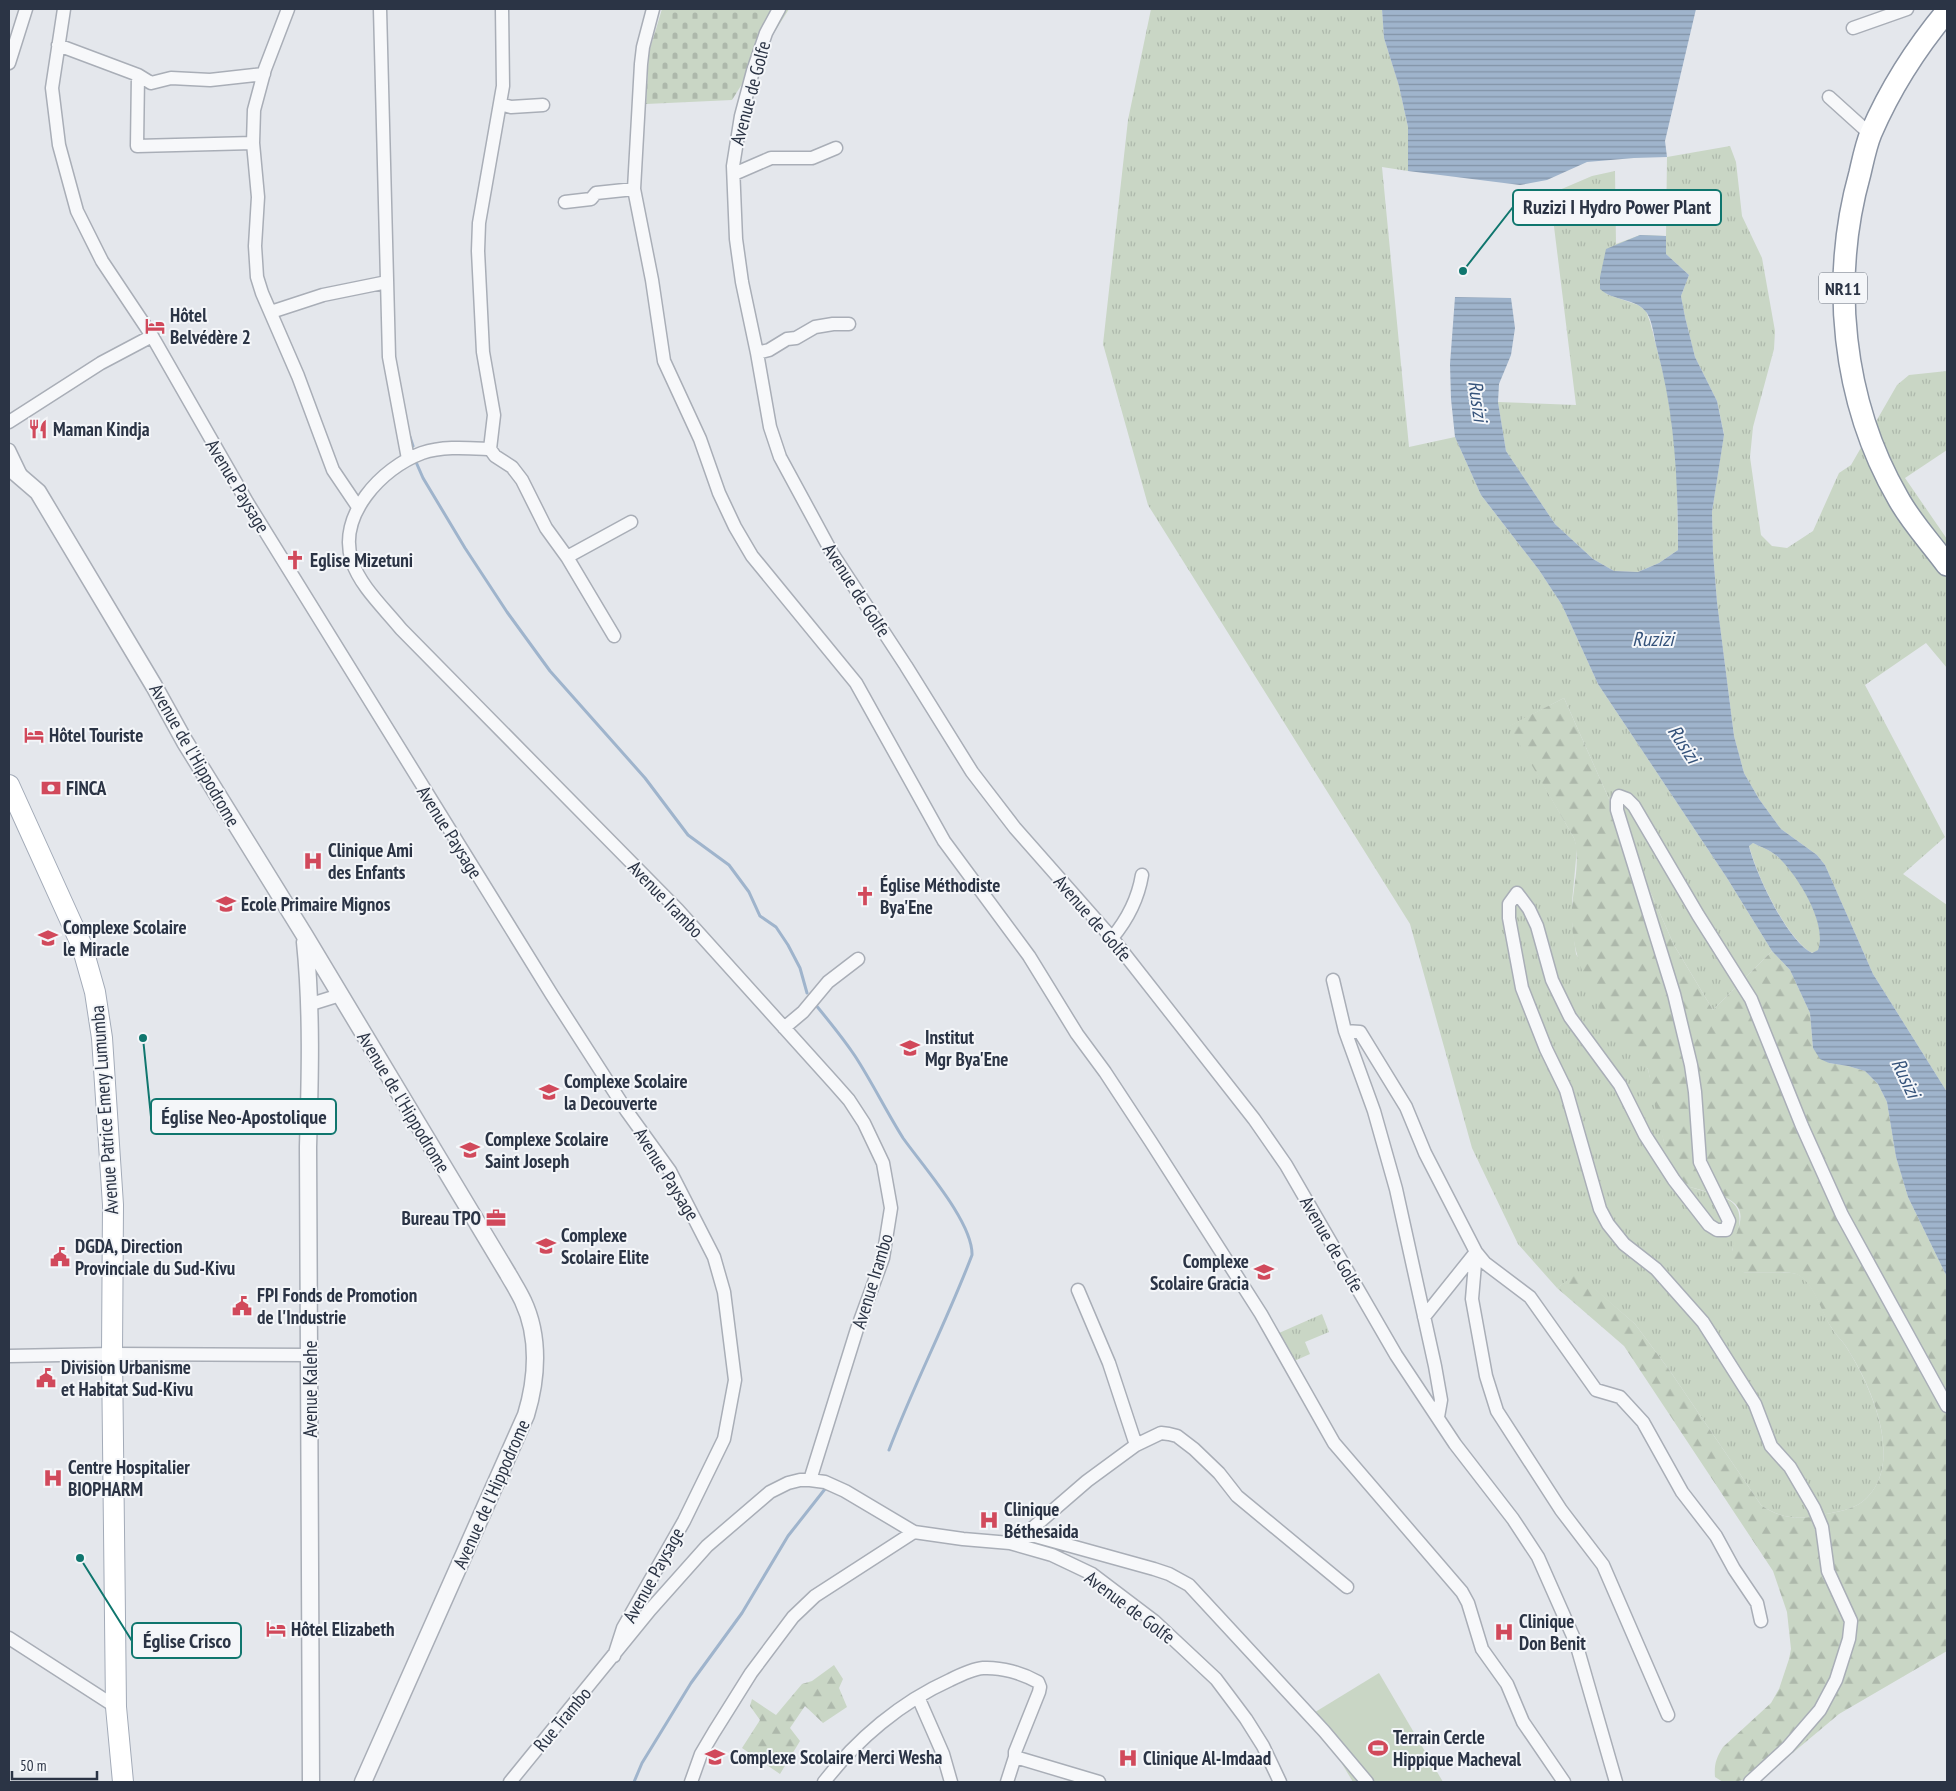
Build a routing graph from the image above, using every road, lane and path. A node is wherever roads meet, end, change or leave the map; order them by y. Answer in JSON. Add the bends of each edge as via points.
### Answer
{"nodes":[{"id":1,"x":26,"y":9,"type":"edge"},
{"id":2,"x":64,"y":9,"type":"edge"},
{"id":3,"x":288,"y":9,"type":"edge"},
{"id":4,"x":380,"y":9,"type":"edge"},
{"id":5,"x":502,"y":9,"type":"edge"},
{"id":6,"x":653,"y":9,"type":"edge"},
{"id":7,"x":779,"y":9,"type":"edge"},
{"id":8,"x":1907,"y":9,"type":"edge"},
{"id":9,"x":1947,"y":11,"type":"edge"},
{"id":10,"x":1853,"y":28,"type":"dead end"},
{"id":11,"x":58,"y":45,"type":"junction"},
{"id":12,"x":9,"y":62,"type":"edge"},
{"id":13,"x":264,"y":74,"type":"junction"},
{"id":14,"x":138,"y":75,"type":"junction"},
{"id":15,"x":1829,"y":97,"type":"dead end"},
{"id":16,"x":500,"y":104,"type":"junction"},
{"id":17,"x":543,"y":105,"type":"dead end"},
{"id":18,"x":1870,"y":134,"type":"junction"},
{"id":19,"x":253,"y":143,"type":"junction"},
{"id":20,"x":836,"y":148,"type":"dead end"},
{"id":21,"x":734,"y":174,"type":"junction"},
{"id":22,"x":634,"y":189,"type":"junction"},
{"id":23,"x":565,"y":202,"type":"dead end"},
{"id":24,"x":387,"y":282,"type":"junction"},
{"id":25,"x":271,"y":312,"type":"junction"},
{"id":26,"x":849,"y":324,"type":"dead end"},
{"id":27,"x":152,"y":336,"type":"junction"},
{"id":28,"x":758,"y":353,"type":"junction"},
{"id":29,"x":9,"y":422,"type":"edge"},
{"id":30,"x":490,"y":449,"type":"junction"},
{"id":31,"x":9,"y":450,"type":"edge"},
{"id":32,"x":408,"y":459,"type":"junction"},
{"id":33,"x":15,"y":471,"type":"edge"},
{"id":34,"x":358,"y":507,"type":"junction"},
{"id":35,"x":631,"y":522,"type":"dead end"},
{"id":36,"x":567,"y":557,"type":"junction"},
{"id":37,"x":1947,"y":565,"type":"edge"},
{"id":38,"x":614,"y":636,"type":"dead end"},
{"id":39,"x":9,"y":785,"type":"edge"},
{"id":40,"x":1142,"y":875,"type":"dead end"},
{"id":41,"x":305,"y":936,"type":"junction"},
{"id":42,"x":1112,"y":938,"type":"junction"},
{"id":43,"x":858,"y":959,"type":"dead end"},
{"id":44,"x":1333,"y":980,"type":"dead end"},
{"id":45,"x":340,"y":995,"type":"junction"},
{"id":46,"x":308,"y":1005,"type":"junction"},
{"id":47,"x":784,"y":1028,"type":"junction"},
{"id":48,"x":1345,"y":1031,"type":"junction"},
{"id":49,"x":1476,"y":1252,"type":"junction"},
{"id":50,"x":1078,"y":1290,"type":"dead end"},
{"id":51,"x":1424,"y":1317,"type":"junction"},
{"id":52,"x":112,"y":1354,"type":"junction"},
{"id":53,"x":310,"y":1355,"type":"junction"},
{"id":54,"x":9,"y":1356,"type":"edge"},
{"id":55,"x":1947,"y":1406,"type":"edge"},
{"id":56,"x":1438,"y":1417,"type":"junction"},
{"id":57,"x":1136,"y":1445,"type":"junction"},
{"id":58,"x":810,"y":1480,"type":"junction"},
{"id":59,"x":914,"y":1532,"type":"junction"},
{"id":60,"x":1024,"y":1536,"type":"junction"},
{"id":61,"x":1010,"y":1544,"type":"junction"},
{"id":62,"x":1347,"y":1586,"type":"dead end"},
{"id":63,"x":1761,"y":1621,"type":"dead end"},
{"id":64,"x":9,"y":1638,"type":"edge"},
{"id":65,"x":614,"y":1656,"type":"junction"},
{"id":66,"x":918,"y":1697,"type":"junction"},
{"id":67,"x":116,"y":1707,"type":"junction"},
{"id":68,"x":1668,"y":1715,"type":"dead end"},
{"id":69,"x":1014,"y":1757,"type":"junction"},
{"id":70,"x":123,"y":1782,"type":"edge"},
{"id":71,"x":311,"y":1782,"type":"edge"},
{"id":72,"x":363,"y":1782,"type":"edge"},
{"id":73,"x":510,"y":1782,"type":"edge"},
{"id":74,"x":691,"y":1782,"type":"edge"},
{"id":75,"x":824,"y":1782,"type":"edge"},
{"id":76,"x":951,"y":1782,"type":"edge"},
{"id":77,"x":1007,"y":1782,"type":"edge"},
{"id":78,"x":1099,"y":1782,"type":"edge"},
{"id":79,"x":1280,"y":1782,"type":"edge"},
{"id":80,"x":1367,"y":1782,"type":"edge"},
{"id":81,"x":1564,"y":1782,"type":"edge"},
{"id":82,"x":1616,"y":1782,"type":"edge"},
{"id":83,"x":1750,"y":1782,"type":"edge"}],
"edges":[{"from":1,"to":12,"type":"street"},
{"from":2,"to":11,"type":"street","name":"Avenue Paysage"},
{"from":3,"to":13,"type":"street"},
{"from":4,"to":24,"type":"street"},
{"from":5,"to":16,"type":"street","via":[[503,86]]},
{"from":6,"to":22,"type":"street","via":[[641,64]]},
{"from":7,"to":21,"type":"street","name":"Avenue de Golfe","via":[[753,71],[741,116]]},
{"from":8,"to":10,"type":"street"},
{"from":9,"to":18,"type":"highway","number":"NR11","via":[[1897,83]]},
{"from":11,"to":14,"type":"street"},
{"from":11,"to":27,"type":"street","name":"Avenue Paysage","via":[[52,88],[58,136],[77,211],[102,261]]},
{"from":13,"to":14,"type":"street","via":[[210,80],[171,78],[151,83]]},
{"from":13,"to":19,"type":"street","via":[[254,110]]},
{"from":14,"to":19,"type":"street","via":[[137,146]]},
{"from":15,"to":18,"type":"street"},
{"from":16,"to":17,"type":"street"},
{"from":16,"to":30,"type":"street","via":[[479,223],[478,251],[483,352],[494,416]]},
{"from":18,"to":37,"type":"highway","number":"NR11","via":[[1852,201],[1844,257],[1843,299],[1857,400],[1898,499]]},
{"from":19,"to":25,"type":"street","via":[[258,197],[257,277]]},
{"from":20,"to":21,"type":"street","via":[[812,158],[771,158]]},
{"from":21,"to":28,"type":"street","name":"Avenue de Golfe","via":[[736,239]]},
{"from":22,"to":23,"type":"street","via":[[596,193],[591,199]]},
{"from":22,"to":81,"type":"street","via":[[664,361],[700,439],[719,493],[752,556],[856,684],[944,841],[1029,956],[1077,1034],[1152,1142],[1261,1314],[1334,1443],[1462,1592],[1482,1649],[1507,1684],[1523,1722]]},
{"from":24,"to":25,"type":"street","via":[[323,295]]},
{"from":24,"to":32,"type":"street","via":[[389,357]]},
{"from":25,"to":34,"type":"street","via":[[333,470]]},
{"from":26,"to":28,"type":"street","via":[[815,327]]},
{"from":27,"to":29,"type":"street","via":[[101,363]]},
{"from":27,"to":65,"type":"street","name":"Avenue Paysage","via":[[359,687],[552,995],[626,1110],[670,1171],[714,1257],[724,1292],[735,1380],[724,1439],[684,1521],[623,1628]]},
{"from":28,"to":42,"type":"street","name":"Avenue de Golfe","via":[[770,427],[780,458],[828,546],[998,808]]},
{"from":30,"to":32,"type":"street","name":"Avenue Irambo","via":[[445,448]]},
{"from":30,"to":36,"type":"street","via":[[522,480],[546,528]]},
{"from":31,"to":33,"type":"street"},
{"from":32,"to":34,"type":"street","name":"Avenue Irambo","via":[[374,486]]},
{"from":33,"to":41,"type":"street","name":"Avenue de l'Hippodrome","via":[[38,492],[185,742]]},
{"from":34,"to":47,"type":"street","name":"Avenue Irambo","via":[[348,545],[352,562],[361,580],[401,629],[678,910]]},
{"from":35,"to":36,"type":"street"},
{"from":36,"to":38,"type":"street"},
{"from":39,"to":52,"type":"main road","name":"Avenue Patrice Emery Lumumba","via":[[82,946],[95,992],[102,1038],[113,1205]]},
{"from":40,"to":42,"type":"street","via":[[1136,900]]},
{"from":41,"to":45,"type":"street","name":"Avenue de l'Hippodrome"},
{"from":41,"to":46,"type":"street","name":"Avenue Kalehe"},
{"from":42,"to":56,"type":"street","name":"Avenue de Golfe","via":[[1254,1119],[1286,1165],[1396,1355]]},
{"from":43,"to":47,"type":"street","via":[[828,982],[803,1012]]},
{"from":44,"to":48,"type":"street"},
{"from":45,"to":46,"type":"street"},
{"from":45,"to":72,"type":"street","name":"Avenue de l'Hippodrome","via":[[524,1303],[535,1352],[535,1377],[526,1415]]},
{"from":46,"to":53,"type":"street","name":"Avenue Kalehe"},
{"from":47,"to":58,"type":"street","name":"Avenue Irambo","via":[[849,1100],[864,1123],[882,1163],[891,1200],[883,1258],[857,1329]]},
{"from":48,"to":49,"type":"street","via":[[1360,1032],[1390,1080]]},
{"from":48,"to":51,"type":"street","via":[[1374,1111],[1396,1189]]},
{"from":49,"to":51,"type":"street"},
{"from":49,"to":63,"type":"street","via":[[1485,1263],[1530,1297],[1596,1390],[1620,1397],[1643,1422],[1682,1492],[1716,1536],[1757,1603]]},
{"from":49,"to":68,"type":"street","via":[[1472,1299],[1486,1376],[1497,1411],[1561,1510],[1602,1565]]},
{"from":50,"to":57,"type":"street","via":[[1111,1370]]},
{"from":51,"to":56,"type":"street","via":[[1441,1400]]},
{"from":52,"to":53,"type":"street"},
{"from":52,"to":54,"type":"street"},
{"from":52,"to":67,"type":"main road","name":"Avenue Patrice Emery Lumumba"},
{"from":53,"to":71,"type":"street","name":"Avenue Kalehe"},
{"from":55,"to":83,"type":"street","via":[[1842,1216],[1751,998],[1634,806],[1619,796],[1617,810],[1674,994],[1691,1065],[1700,1162],[1729,1221],[1726,1230],[1717,1230],[1709,1225],[1674,1180],[1645,1135],[1620,1085],[1570,1017],[1552,980],[1537,926],[1517,893],[1510,904],[1509,918],[1522,988],[1566,1090],[1600,1209],[1624,1244],[1656,1269],[1703,1322],[1755,1404],[1771,1446],[1790,1467],[1814,1508],[1822,1527],[1828,1571],[1851,1622],[1836,1680],[1820,1710],[1788,1747]]},
{"from":56,"to":82,"type":"street","name":"Avenue de Golfe","via":[[1538,1557],[1576,1643]]},
{"from":57,"to":60,"type":"street"},
{"from":57,"to":62,"type":"street","via":[[1161,1433],[1184,1440],[1219,1473],[1237,1496]]},
{"from":58,"to":59,"type":"street","via":[[825,1482]]},
{"from":58,"to":65,"type":"street","name":"Rue Trambo","via":[[788,1483],[770,1492],[730,1525],[650,1610]]},
{"from":59,"to":61,"type":"street","name":"Avenue de Golfe"},
{"from":59,"to":74,"type":"street","via":[[815,1596],[793,1617],[751,1673],[718,1725],[701,1754]]},
{"from":60,"to":61,"type":"street"},
{"from":60,"to":80,"type":"street","via":[[1035,1536],[1154,1569],[1189,1585]]},
{"from":61,"to":79,"type":"street","name":"Avenue de Golfe","via":[[1052,1555],[1092,1574],[1154,1621],[1216,1679],[1233,1700],[1263,1746]]},
{"from":64,"to":67,"type":"street"},
{"from":65,"to":73,"type":"street","name":"Rue Trambo"},
{"from":66,"to":69,"type":"street","via":[[982,1668],[1003,1669],[1038,1682],[1039,1692]]},
{"from":66,"to":75,"type":"street","via":[[855,1746]]},
{"from":66,"to":76,"type":"street","via":[[943,1754]]},
{"from":67,"to":70,"type":"main road","name":"Avenue Patrice Emery Lumumba"},
{"from":69,"to":77,"type":"street"},
{"from":69,"to":78,"type":"street"}]}
